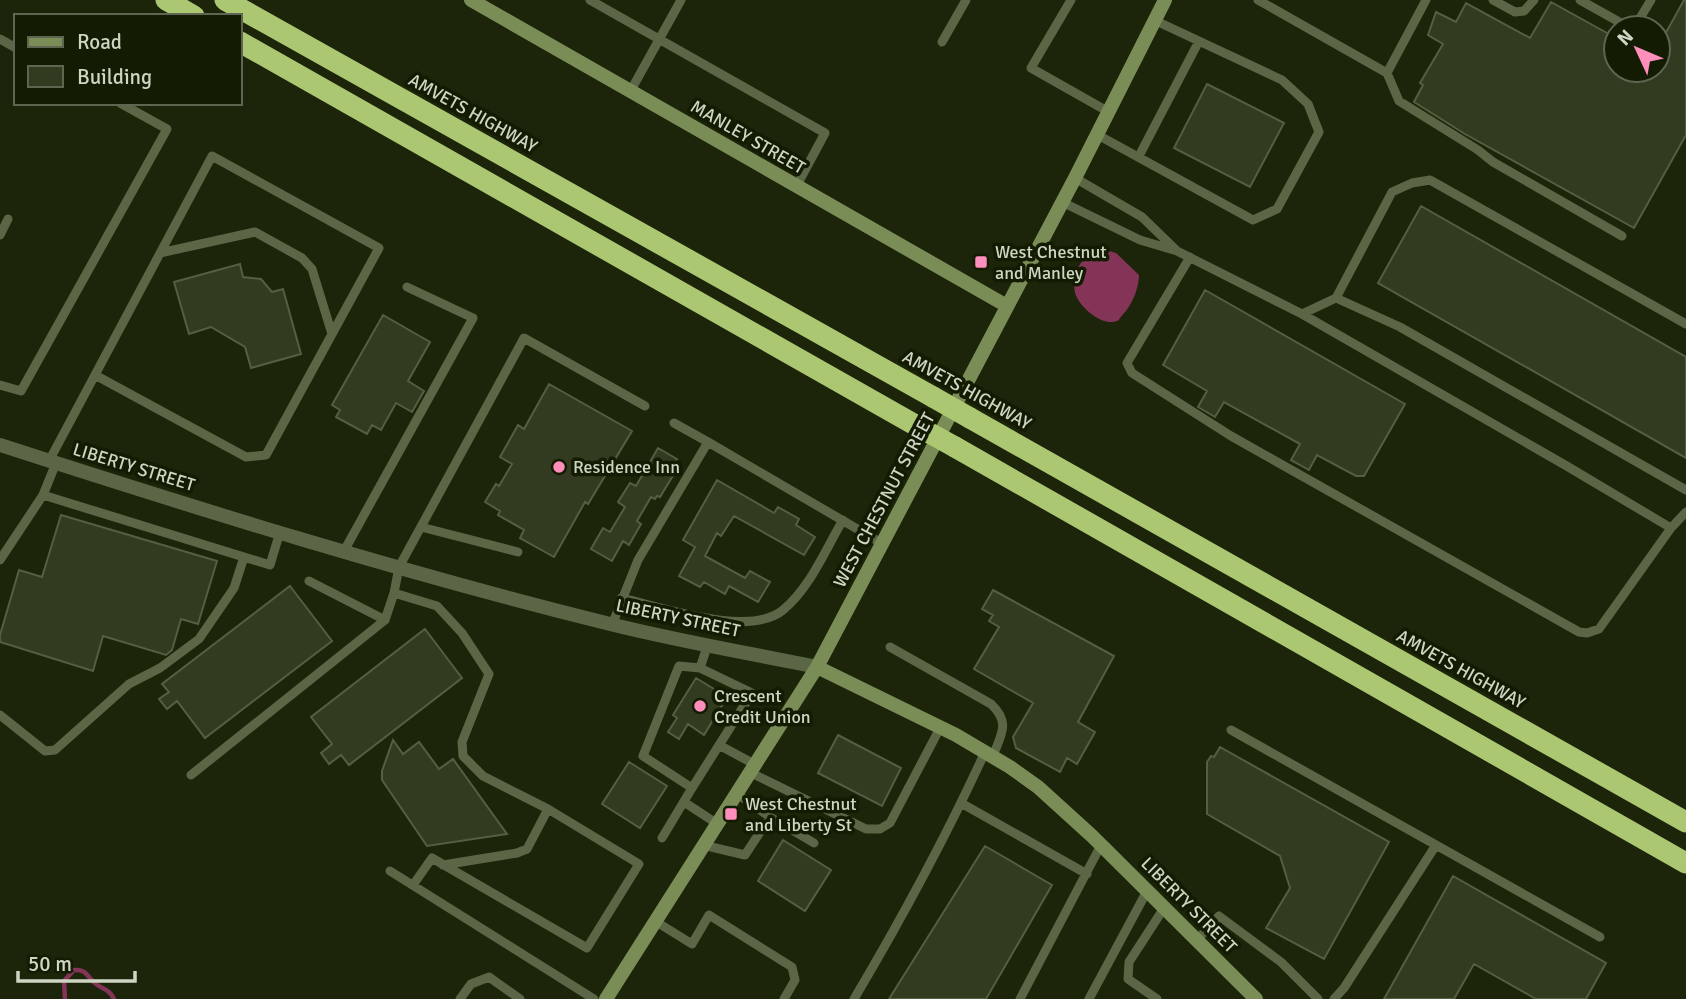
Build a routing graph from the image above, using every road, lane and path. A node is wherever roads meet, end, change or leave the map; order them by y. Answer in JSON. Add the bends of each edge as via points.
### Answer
{"nodes":[{"id":1,"x":164,"y":0,"type":"edge"},
{"id":2,"x":225,"y":0,"type":"edge"},
{"id":3,"x":471,"y":0,"type":"edge"},
{"id":4,"x":590,"y":0,"type":"edge"},
{"id":5,"x":681,"y":0,"type":"edge"},
{"id":6,"x":966,"y":0,"type":"edge"},
{"id":7,"x":1070,"y":0,"type":"edge"},
{"id":8,"x":1165,"y":0,"type":"edge"},
{"id":9,"x":1258,"y":0,"type":"edge"},
{"id":10,"x":1426,"y":0,"type":"edge"},
{"id":11,"x":1493,"y":0,"type":"edge"},
{"id":12,"x":1534,"y":0,"type":"edge"},
{"id":13,"x":1580,"y":0,"type":"edge"},
{"id":14,"x":191,"y":14,"type":"edge"},
{"id":15,"x":1606,"y":14,"type":"edge"},
{"id":16,"x":1154,"y":20,"type":"junction"},
{"id":17,"x":659,"y":39,"type":"junction"},
{"id":18,"x":1199,"y":41,"type":"junction"},
{"id":19,"x":943,"y":42,"type":"dead end"},
{"id":20,"x":242,"y":43,"type":"edge"},
{"id":21,"x":1387,"y":73,"type":"junction"},
{"id":22,"x":630,"y":92,"type":"junction"},
{"id":23,"x":124,"y":105,"type":"edge"},
{"id":24,"x":1107,"y":111,"type":"junction"},
{"id":25,"x":1096,"y":134,"type":"junction"},
{"id":26,"x":1139,"y":156,"type":"junction"},
{"id":27,"x":1075,"y":178,"type":"junction"},
{"id":28,"x":796,"y":187,"type":"junction"},
{"id":29,"x":1062,"y":202,"type":"junction"},
{"id":30,"x":4,"y":220,"type":"edge"},
{"id":31,"x":0,"y":235,"type":"edge"},
{"id":32,"x":1622,"y":236,"type":"dead end"},
{"id":33,"x":1177,"y":251,"type":"junction"},
{"id":34,"x":160,"y":253,"type":"junction"},
{"id":35,"x":1190,"y":257,"type":"junction"},
{"id":36,"x":407,"y":287,"type":"dead end"},
{"id":37,"x":1336,"y":298,"type":"junction"},
{"id":38,"x":1007,"y":306,"type":"junction"},
{"id":39,"x":1302,"y":314,"type":"junction"},
{"id":40,"x":1686,"y":324,"type":"edge"},
{"id":41,"x":332,"y":334,"type":"junction"},
{"id":42,"x":95,"y":375,"type":"junction"},
{"id":43,"x":0,"y":385,"type":"edge"},
{"id":44,"x":645,"y":406,"type":"dead end"},
{"id":45,"x":674,"y":423,"type":"dead end"},
{"id":46,"x":708,"y":442,"type":"junction"},
{"id":47,"x":0,"y":445,"type":"edge"},
{"id":48,"x":52,"y":462,"type":"junction"},
{"id":49,"x":1686,"y":490,"type":"edge"},
{"id":50,"x":43,"y":495,"type":"junction"},
{"id":51,"x":1686,"y":512,"type":"edge"},
{"id":52,"x":843,"y":520,"type":"junction"},
{"id":53,"x":421,"y":527,"type":"junction"},
{"id":54,"x":1671,"y":528,"type":"junction"},
{"id":55,"x":279,"y":532,"type":"junction"},
{"id":56,"x":883,"y":544,"type":"junction"},
{"id":57,"x":344,"y":551,"type":"junction"},
{"id":58,"x":518,"y":552,"type":"dead end"},
{"id":59,"x":244,"y":557,"type":"junction"},
{"id":60,"x":0,"y":559,"type":"edge"},
{"id":61,"x":399,"y":567,"type":"junction"},
{"id":62,"x":309,"y":581,"type":"dead end"},
{"id":63,"x":394,"y":593,"type":"junction"},
{"id":64,"x":621,"y":598,"type":"junction"},
{"id":65,"x":385,"y":620,"type":"junction"},
{"id":66,"x":612,"y":625,"type":"junction"},
{"id":67,"x":708,"y":644,"type":"junction"},
{"id":68,"x":890,"y":647,"type":"dead end"},
{"id":69,"x":817,"y":667,"type":"junction"},
{"id":70,"x":701,"y":668,"type":"junction"},
{"id":71,"x":0,"y":716,"type":"edge"},
{"id":72,"x":940,"y":728,"type":"junction"},
{"id":73,"x":1231,"y":730,"type":"dead end"},
{"id":74,"x":719,"y":745,"type":"junction"},
{"id":75,"x":989,"y":754,"type":"junction"},
{"id":76,"x":751,"y":768,"type":"junction"},
{"id":77,"x":191,"y":775,"type":"dead end"},
{"id":78,"x":692,"y":788,"type":"junction"},
{"id":79,"x":736,"y":793,"type":"junction"},
{"id":80,"x":684,"y":802,"type":"junction"},
{"id":81,"x":961,"y":803,"type":"junction"},
{"id":82,"x":548,"y":809,"type":"junction"},
{"id":83,"x":769,"y":817,"type":"junction"},
{"id":84,"x":1686,"y":822,"type":"edge"},
{"id":85,"x":716,"y":823,"type":"junction"},
{"id":86,"x":662,"y":838,"type":"dead end"},
{"id":87,"x":814,"y":843,"type":"dead end"},
{"id":88,"x":703,"y":845,"type":"junction"},
{"id":89,"x":1101,"y":845,"type":"junction"},
{"id":90,"x":1436,"y":845,"type":"junction"},
{"id":91,"x":1686,"y":863,"type":"edge"},
{"id":92,"x":443,"y":865,"type":"junction"},
{"id":93,"x":390,"y":870,"type":"dead end"},
{"id":94,"x":1087,"y":874,"type":"junction"},
{"id":95,"x":413,"y":885,"type":"junction"},
{"id":96,"x":1147,"y":891,"type":"junction"},
{"id":97,"x":1164,"y":908,"type":"junction"},
{"id":98,"x":655,"y":921,"type":"junction"},
{"id":99,"x":1600,"y":937,"type":"dead end"},
{"id":100,"x":1196,"y":940,"type":"junction"},
{"id":101,"x":460,"y":999,"type":"edge"},
{"id":102,"x":520,"y":999,"type":"edge"},
{"id":103,"x":594,"y":999,"type":"edge"},
{"id":104,"x":606,"y":999,"type":"edge"},
{"id":105,"x":785,"y":999,"type":"edge"},
{"id":106,"x":854,"y":999,"type":"edge"},
{"id":107,"x":1020,"y":999,"type":"edge"},
{"id":108,"x":1088,"y":999,"type":"edge"},
{"id":109,"x":1157,"y":999,"type":"edge"},
{"id":110,"x":1256,"y":999,"type":"edge"},
{"id":111,"x":1318,"y":999,"type":"edge"},
{"id":112,"x":1334,"y":999,"type":"edge"}],
"edges":[{"from":1,"to":14,"type":"highway"},
{"from":2,"to":84,"type":"highway","name":"AMVETS HIGHWAY","bridge":true},
{"from":3,"to":22,"type":"main road","name":"MANLEY STREET"},
{"from":4,"to":17,"type":"lane"},
{"from":5,"to":17,"type":"lane"},
{"from":6,"to":19,"type":"lane"},
{"from":7,"to":24,"type":"lane","via":[[1031,68]]},
{"from":8,"to":16,"type":"main road","name":"WEST CHESTNUT STREET"},
{"from":9,"to":21,"type":"lane"},
{"from":10,"to":21,"type":"lane"},
{"from":11,"to":12,"type":"lane","via":[[1515,12],[1524,11]]},
{"from":13,"to":15,"type":"lane"},
{"from":16,"to":18,"type":"lane"},
{"from":16,"to":24,"type":"main road","name":"WEST CHESTNUT STREET"},
{"from":17,"to":22,"type":"lane"},
{"from":17,"to":28,"type":"lane","via":[[825,133]]},
{"from":18,"to":26,"type":"lane"},
{"from":18,"to":26,"type":"lane","via":[[1282,80],[1308,104],[1319,132],[1277,209],[1253,220]]},
{"from":20,"to":91,"type":"highway","bridge":true},
{"from":21,"to":32,"type":"lane","via":[[1399,101],[1493,162]]},
{"from":22,"to":28,"type":"main road","name":"MANLEY STREET"},
{"from":23,"to":43,"type":"lane","via":[[167,129],[21,391]]},
{"from":24,"to":25,"type":"main road","name":"WEST CHESTNUT STREET"},
{"from":25,"to":26,"type":"lane"},
{"from":25,"to":27,"type":"main road","name":"WEST CHESTNUT STREET"},
{"from":27,"to":29,"type":"main road","name":"WEST CHESTNUT STREET"},
{"from":27,"to":33,"type":"lane","via":[[1142,217]]},
{"from":28,"to":38,"type":"main road","name":"MANLEY STREET"},
{"from":29,"to":33,"type":"lane","via":[[1140,240]]},
{"from":29,"to":38,"type":"main road","name":"WEST CHESTNUT STREET"},
{"from":30,"to":31,"type":"lane"},
{"from":33,"to":35,"type":"lane"},
{"from":34,"to":41,"type":"lane","via":[[255,232],[303,258],[312,269]]},
{"from":34,"to":41,"type":"lane","via":[[212,156],[379,248]]},
{"from":34,"to":42,"type":"lane"},
{"from":35,"to":39,"type":"lane"},
{"from":35,"to":54,"type":"lane","via":[[1128,363],[1132,373],[1231,436],[1579,632],[1599,629]]},
{"from":36,"to":57,"type":"lane","via":[[473,318]]},
{"from":37,"to":39,"type":"lane"},
{"from":37,"to":40,"type":"lane","via":[[1392,192],[1430,180]]},
{"from":37,"to":49,"type":"lane","via":[[1401,327]]},
{"from":38,"to":56,"type":"main road","name":"WEST CHESTNUT STREET"},
{"from":39,"to":54,"type":"lane"},
{"from":41,"to":42,"type":"lane","via":[[266,455],[246,457]]},
{"from":42,"to":48,"type":"lane"},
{"from":44,"to":53,"type":"lane","via":[[524,338]]},
{"from":45,"to":46,"type":"lane"},
{"from":46,"to":52,"type":"lane"},
{"from":46,"to":64,"type":"lane","via":[[638,560]]},
{"from":47,"to":48,"type":"street","name":"LIBERTY STREET"},
{"from":48,"to":50,"type":"lane"},
{"from":48,"to":55,"type":"street","name":"LIBERTY STREET"},
{"from":50,"to":59,"type":"lane"},
{"from":50,"to":60,"type":"lane"},
{"from":51,"to":54,"type":"lane"},
{"from":52,"to":56,"type":"lane"},
{"from":52,"to":64,"type":"lane","via":[[799,594],[767,620],[721,620]]},
{"from":53,"to":58,"type":"lane"},
{"from":53,"to":61,"type":"lane"},
{"from":55,"to":57,"type":"street","name":"LIBERTY STREET"},
{"from":55,"to":59,"type":"lane","via":[[270,565]]},
{"from":56,"to":69,"type":"main road","name":"WEST CHESTNUT STREET"},
{"from":57,"to":61,"type":"street","name":"LIBERTY STREET"},
{"from":59,"to":71,"type":"lane","via":[[234,588],[199,639],[129,684],[55,750],[45,751]]},
{"from":61,"to":63,"type":"lane"},
{"from":61,"to":66,"type":"street","name":"LIBERTY STREET"},
{"from":62,"to":65,"type":"lane"},
{"from":63,"to":65,"type":"lane"},
{"from":63,"to":82,"type":"lane","via":[[437,606],[489,674],[462,742],[463,755],[484,776]]},
{"from":64,"to":66,"type":"lane"},
{"from":65,"to":77,"type":"lane"},
{"from":66,"to":67,"type":"street","name":"LIBERTY STREET"},
{"from":67,"to":69,"type":"street","name":"LIBERTY STREET"},
{"from":67,"to":70,"type":"lane"},
{"from":68,"to":75,"type":"lane","via":[[1002,714],[1004,728]]},
{"from":69,"to":72,"type":"main road","name":"LIBERTY STREET"},
{"from":69,"to":76,"type":"main road","name":"WEST CHESTNUT STREET"},
{"from":70,"to":74,"type":"lane","via":[[752,693]]},
{"from":70,"to":78,"type":"lane","via":[[679,666],[643,756]]},
{"from":72,"to":75,"type":"main road","name":"LIBERTY STREET"},
{"from":72,"to":76,"type":"lane","via":[[890,823],[880,829],[866,829]]},
{"from":73,"to":90,"type":"lane"},
{"from":74,"to":76,"type":"lane"},
{"from":74,"to":78,"type":"lane"},
{"from":75,"to":81,"type":"lane"},
{"from":75,"to":89,"type":"main road","name":"LIBERTY STREET","via":[[1052,798]]},
{"from":76,"to":79,"type":"main road","name":"WEST CHESTNUT STREET"},
{"from":78,"to":80,"type":"lane"},
{"from":79,"to":83,"type":"lane"},
{"from":79,"to":85,"type":"main road","name":"WEST CHESTNUT STREET"},
{"from":80,"to":85,"type":"lane"},
{"from":80,"to":86,"type":"lane"},
{"from":81,"to":94,"type":"lane"},
{"from":81,"to":106,"type":"lane"},
{"from":82,"to":92,"type":"lane","via":[[527,849]]},
{"from":82,"to":92,"type":"lane","via":[[639,864],[587,948]]},
{"from":83,"to":87,"type":"lane"},
{"from":83,"to":88,"type":"lane","via":[[745,855]]},
{"from":85,"to":88,"type":"main road","name":"WEST CHESTNUT STREET"},
{"from":88,"to":98,"type":"main road","name":"WEST CHESTNUT STREET"},
{"from":89,"to":94,"type":"lane"},
{"from":89,"to":96,"type":"main road","name":"LIBERTY STREET"},
{"from":90,"to":99,"type":"lane"},
{"from":90,"to":112,"type":"lane"},
{"from":92,"to":95,"type":"lane","via":[[432,859]]},
{"from":93,"to":95,"type":"lane"},
{"from":94,"to":107,"type":"lane"},
{"from":95,"to":103,"type":"lane"},
{"from":96,"to":97,"type":"main road","name":"LIBERTY STREET"},
{"from":96,"to":108,"type":"lane"},
{"from":97,"to":100,"type":"main road","name":"LIBERTY STREET"},
{"from":97,"to":109,"type":"lane","via":[[1129,962],[1128,979]]},
{"from":98,"to":104,"type":"main road","name":"WEST CHESTNUT STREET"},
{"from":98,"to":105,"type":"lane","via":[[692,944],[709,915],[792,967],[795,980]]},
{"from":100,"to":110,"type":"main road","name":"LIBERTY STREET"},
{"from":100,"to":111,"type":"lane","via":[[1219,916],[1281,962]]},
{"from":101,"to":102,"type":"lane","via":[[471,984],[488,977]]}]}
